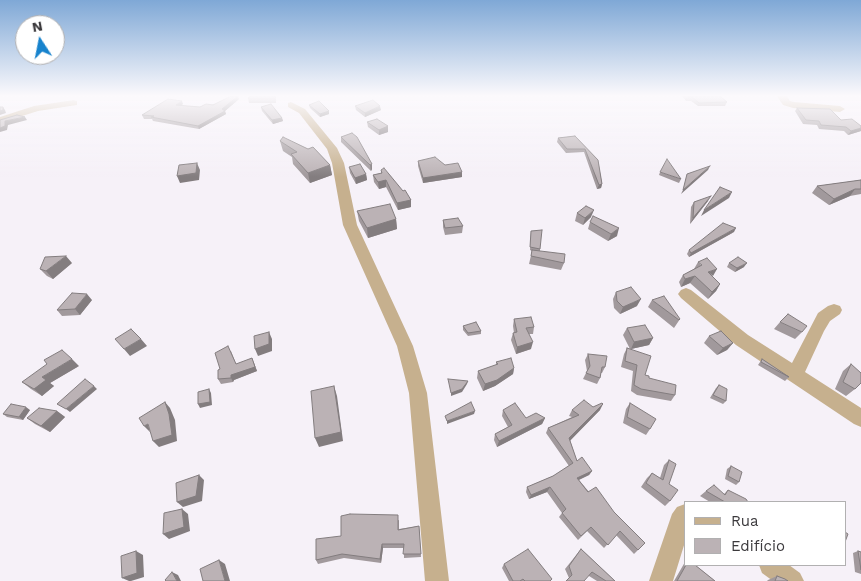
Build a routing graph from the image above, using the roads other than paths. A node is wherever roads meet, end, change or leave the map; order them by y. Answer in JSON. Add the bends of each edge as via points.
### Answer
{"nodes":[{"id":1,"x":312,"y":123,"type":"edge"},
{"id":2,"x":686,"y":294,"type":"dead end"},
{"id":3,"x":834,"y":310,"type":"dead end"},
{"id":4,"x":795,"y":375,"type":"junction"},
{"id":5,"x":861,"y":418,"type":"edge"},
{"id":6,"x":684,"y":516,"type":"edge"},
{"id":7,"x":771,"y":566,"type":"edge"},
{"id":8,"x":436,"y":581,"type":"edge"},
{"id":9,"x":661,"y":581,"type":"edge"},
{"id":10,"x":792,"y":581,"type":"edge"}],
"edges":[{"from":1,"to":8,"type":"street","via":[[332,148],[338,163],[350,225],[405,346],[418,393]]},
{"from":2,"to":4,"type":"street","via":[[742,340]]},
{"from":3,"to":4,"type":"street","via":[[817,328]]},
{"from":4,"to":5,"type":"street"},
{"from":6,"to":9,"type":"street"},
{"from":7,"to":10,"type":"street"}]}
